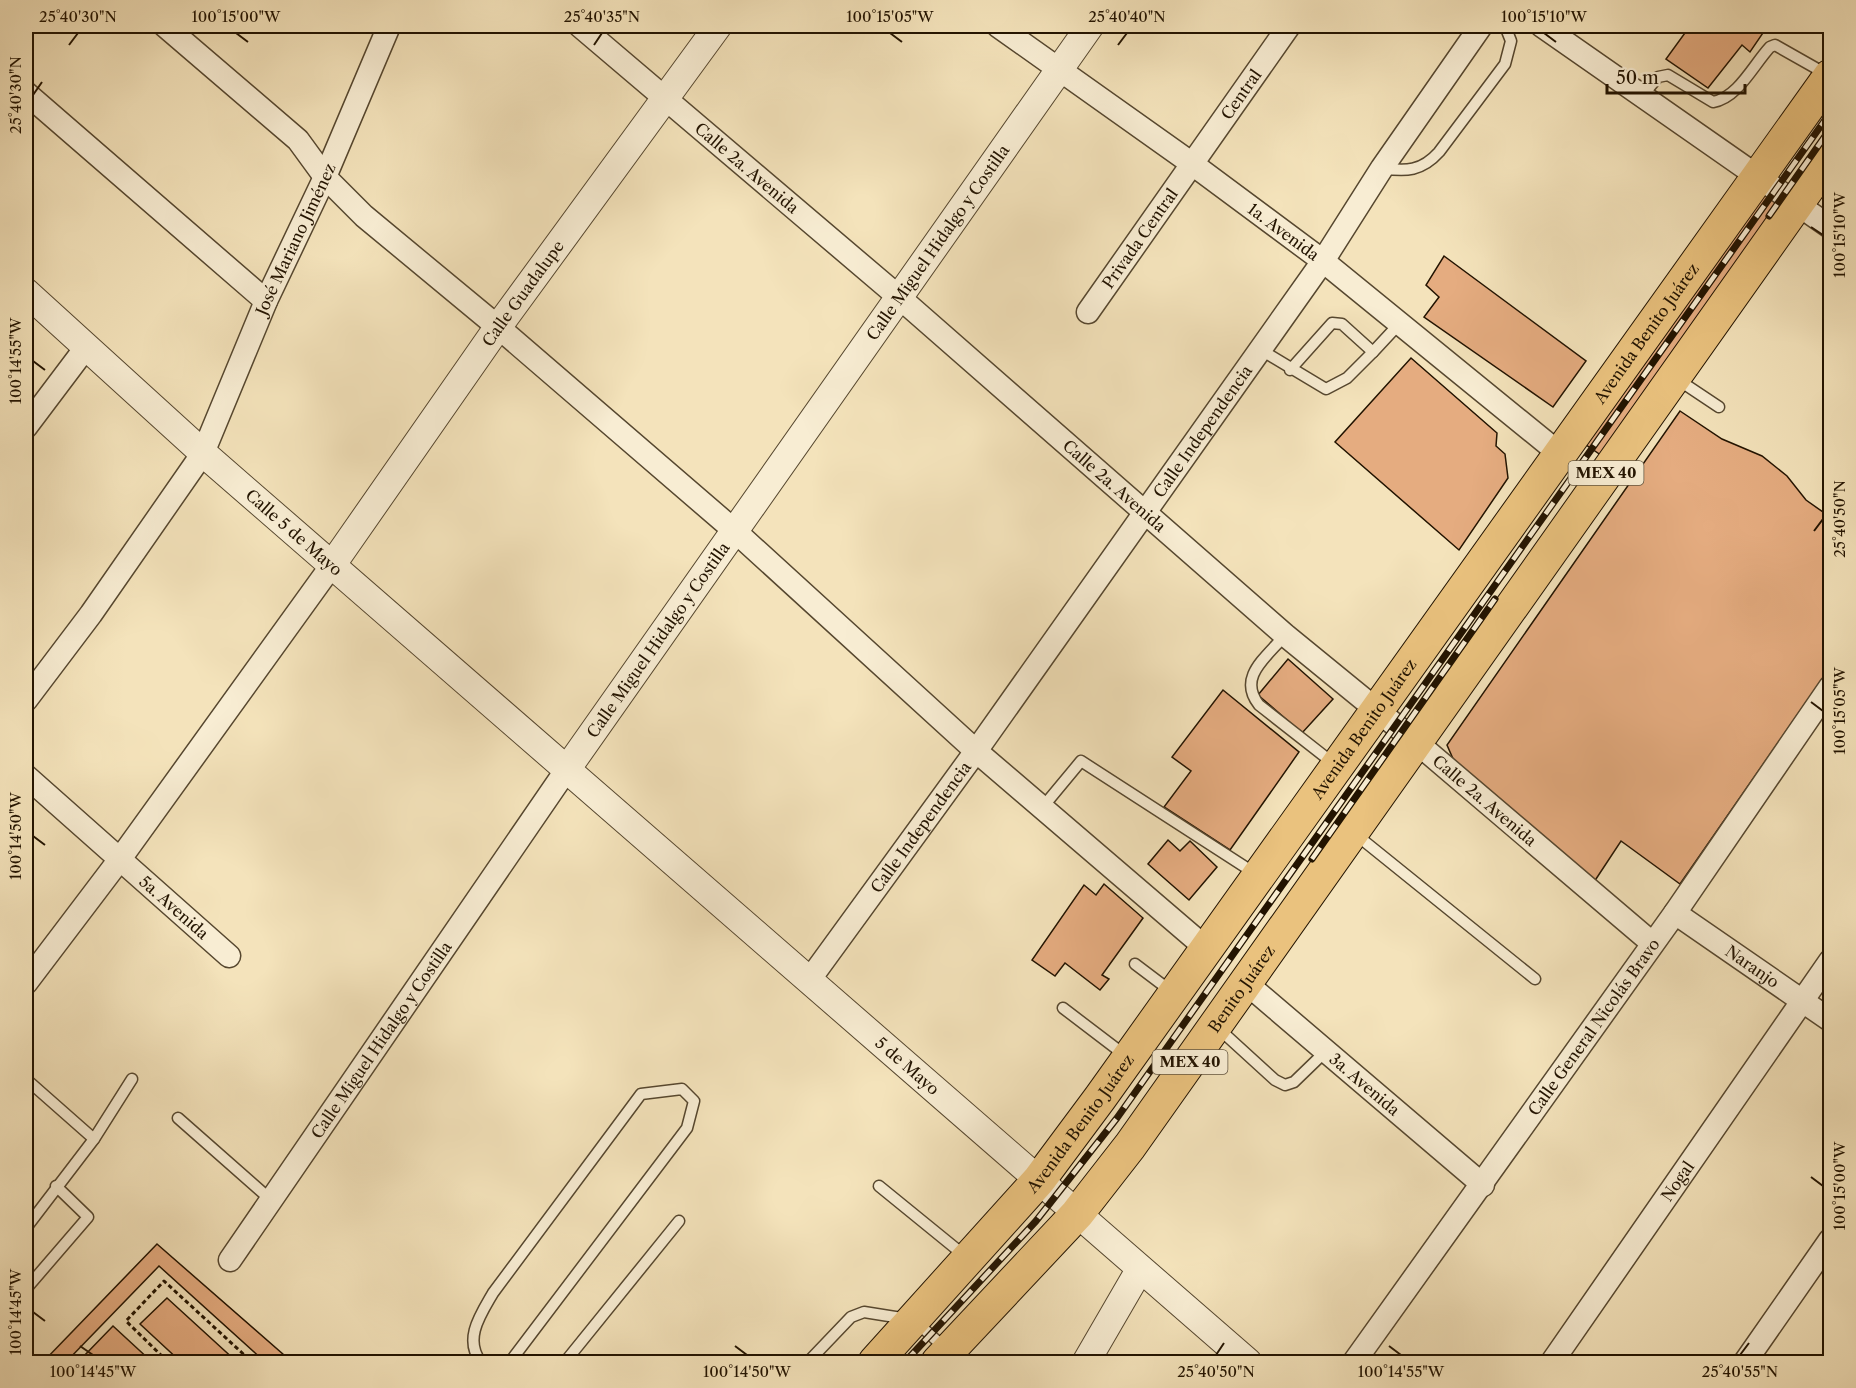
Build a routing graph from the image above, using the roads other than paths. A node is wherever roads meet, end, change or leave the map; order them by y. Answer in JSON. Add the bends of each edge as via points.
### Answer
{"nodes":[{"id":1,"x":165,"y":26,"type":"edge"},
{"id":2,"x":389,"y":26,"type":"edge"},
{"id":3,"x":580,"y":26,"type":"edge"},
{"id":4,"x":718,"y":26,"type":"edge"},
{"id":5,"x":998,"y":26,"type":"edge"},
{"id":6,"x":1090,"y":26,"type":"edge"},
{"id":7,"x":1289,"y":26,"type":"edge"},
{"id":8,"x":1481,"y":26,"type":"edge"},
{"id":9,"x":1505,"y":26,"type":"edge"},
{"id":10,"x":1542,"y":26,"type":"edge"},
{"id":11,"x":1060,"y":68,"type":"junction"},
{"id":12,"x":1830,"y":76,"type":"edge"},
{"id":13,"x":26,"y":93,"type":"edge"},
{"id":14,"x":1642,"y":96,"type":"junction"},
{"id":15,"x":666,"y":97,"type":"junction"},
{"id":16,"x":1830,"y":158,"type":"edge"},
{"id":17,"x":1191,"y":163,"type":"junction"},
{"id":18,"x":1382,"y":168,"type":"junction"},
{"id":19,"x":325,"y":177,"type":"junction"},
{"id":20,"x":1756,"y":177,"type":"junction"},
{"id":21,"x":1797,"y":204,"type":"junction"},
{"id":22,"x":1830,"y":227,"type":"edge"},
{"id":23,"x":1323,"y":261,"type":"junction"},
{"id":24,"x":26,"y":293,"type":"edge"},
{"id":25,"x":900,"y":298,"type":"junction"},
{"id":26,"x":267,"y":301,"type":"junction"},
{"id":27,"x":1088,"y":312,"type":"dead end"},
{"id":28,"x":1399,"y":324,"type":"junction"},
{"id":29,"x":498,"y":327,"type":"junction"},
{"id":30,"x":87,"y":346,"type":"junction"},
{"id":31,"x":1261,"y":350,"type":"junction"},
{"id":32,"x":1373,"y":352,"type":"junction"},
{"id":33,"x":1290,"y":370,"type":"junction"},
{"id":34,"x":1675,"y":377,"type":"junction"},
{"id":35,"x":1719,"y":407,"type":"dead end"},
{"id":36,"x":26,"y":427,"type":"edge"},
{"id":37,"x":203,"y":453,"type":"junction"},
{"id":38,"x":1560,"y":454,"type":"junction"},
{"id":39,"x":1146,"y":513,"type":"junction"},
{"id":40,"x":736,"y":532,"type":"junction"},
{"id":41,"x":332,"y":565,"type":"junction"},
{"id":42,"x":1285,"y":635,"type":"junction"},
{"id":43,"x":1830,"y":687,"type":"edge"},
{"id":44,"x":26,"y":700,"type":"edge"},
{"id":45,"x":1376,"y":709,"type":"junction"},
{"id":46,"x":1416,"y":742,"type":"junction"},
{"id":47,"x":976,"y":751,"type":"junction"},
{"id":48,"x":1336,"y":766,"type":"junction"},
{"id":49,"x":567,"y":769,"type":"junction"},
{"id":50,"x":26,"y":776,"type":"edge"},
{"id":51,"x":1042,"y":808,"type":"junction"},
{"id":52,"x":1352,"y":831,"type":"junction"},
{"id":53,"x":120,"y":859,"type":"junction"},
{"id":54,"x":1259,"y":876,"type":"junction"},
{"id":55,"x":1675,"y":913,"type":"junction"},
{"id":56,"x":1652,"y":943,"type":"junction"},
{"id":57,"x":1207,"y":949,"type":"junction"},
{"id":58,"x":229,"y":956,"type":"dead end"},
{"id":59,"x":1830,"y":961,"type":"edge"},
{"id":60,"x":1135,"y":964,"type":"dead end"},
{"id":61,"x":1535,"y":979,"type":"dead end"},
{"id":62,"x":810,"y":980,"type":"junction"},
{"id":63,"x":26,"y":983,"type":"edge"},
{"id":64,"x":1246,"y":983,"type":"junction"},
{"id":65,"x":1175,"y":994,"type":"junction"},
{"id":66,"x":1803,"y":1000,"type":"junction"},
{"id":67,"x":1063,"y":1008,"type":"dead end"},
{"id":68,"x":1830,"y":1020,"type":"edge"},
{"id":69,"x":1215,"y":1026,"type":"junction"},
{"id":70,"x":1325,"y":1052,"type":"junction"},
{"id":71,"x":1129,"y":1058,"type":"junction"},
{"id":72,"x":132,"y":1078,"type":"dead end"},
{"id":73,"x":26,"y":1079,"type":"edge"},
{"id":74,"x":178,"y":1118,"type":"dead end"},
{"id":75,"x":94,"y":1139,"type":"junction"},
{"id":76,"x":1039,"y":1180,"type":"junction"},
{"id":77,"x":1483,"y":1185,"type":"junction"},
{"id":78,"x":56,"y":1186,"type":"junction"},
{"id":79,"x":879,"y":1186,"type":"dead end"},
{"id":80,"x":271,"y":1200,"type":"junction"},
{"id":81,"x":1077,"y":1214,"type":"junction"},
{"id":82,"x":679,"y":1221,"type":"dead end"},
{"id":83,"x":26,"y":1228,"type":"edge"},
{"id":84,"x":1830,"y":1240,"type":"edge"},
{"id":85,"x":230,"y":1260,"type":"dead end"},
{"id":86,"x":969,"y":1260,"type":"junction"},
{"id":87,"x":1140,"y":1269,"type":"junction"},
{"id":88,"x":26,"y":1289,"type":"edge"},
{"id":89,"x":914,"y":1320,"type":"junction"},
{"id":90,"x":943,"y":1357,"type":"edge"},
{"id":91,"x":878,"y":1361,"type":"edge"},
{"id":92,"x":481,"y":1362,"type":"edge"},
{"id":93,"x":510,"y":1362,"type":"edge"},
{"id":94,"x":565,"y":1362,"type":"edge"},
{"id":95,"x":808,"y":1362,"type":"edge"},
{"id":96,"x":1086,"y":1362,"type":"edge"},
{"id":97,"x":1248,"y":1362,"type":"edge"},
{"id":98,"x":1354,"y":1362,"type":"edge"},
{"id":99,"x":1552,"y":1362,"type":"edge"},
{"id":100,"x":1745,"y":1362,"type":"edge"}],
"edges":[{"from":1,"to":19,"type":"street","via":[[297,140]]},
{"from":2,"to":19,"type":"street","name":"José Mariano Jiménez"},
{"from":3,"to":15,"type":"street","name":"Calle 2a. Avenida"},
{"from":4,"to":15,"type":"street","name":"Calle Guadalupe"},
{"from":5,"to":11,"type":"street","name":"1a. Avenida"},
{"from":6,"to":11,"type":"street","name":"Calle Miguel Hidalgo y Costilla"},
{"from":7,"to":17,"type":"street","name":"Central"},
{"from":8,"to":18,"type":"street","name":"Calle Independencia"},
{"from":9,"to":18,"type":"lane","via":[[1511,41],[1505,64],[1439,152],[1416,169]]},
{"from":10,"to":14,"type":"street"},
{"from":11,"to":17,"type":"street","name":"1a. Avenida"},
{"from":11,"to":25,"type":"street","name":"Calle Miguel Hidalgo y Costilla"},
{"from":12,"to":14,"type":"lane","via":[[1775,45],[1722,100],[1713,102],[1668,75],[1658,77]]},
{"from":12,"to":20,"type":"main road","name":"Avenida Benito Juárez","number":"MEX 40"},
{"from":13,"to":26,"type":"street"},
{"from":14,"to":20,"type":"street"},
{"from":15,"to":25,"type":"street","name":"Calle 2a. Avenida"},
{"from":15,"to":29,"type":"street","name":"Calle Guadalupe"},
{"from":16,"to":21,"type":"main road","number":"MEX 40"},
{"from":17,"to":23,"type":"street","name":"1a. Avenida"},
{"from":17,"to":27,"type":"street","name":"Privada Central"},
{"from":18,"to":23,"type":"street","name":"Calle Independencia"},
{"from":19,"to":26,"type":"street","name":"José Mariano Jiménez"},
{"from":19,"to":29,"type":"street","via":[[364,216]]},
{"from":20,"to":21,"type":"street"},
{"from":20,"to":38,"type":"main road","name":"Avenida Benito Juárez","number":"MEX 40"},
{"from":21,"to":22,"type":"street"},
{"from":21,"to":34,"type":"main road","number":"MEX 40"},
{"from":23,"to":28,"type":"street","name":"1a. Avenida"},
{"from":23,"to":31,"type":"street","name":"Calle Independencia"},
{"from":24,"to":30,"type":"street","name":"Calle 5 de Mayo"},
{"from":25,"to":39,"type":"street","name":"Calle 2a. Avenida"},
{"from":25,"to":40,"type":"street","name":"Calle Miguel Hidalgo y Costilla","via":[[808,423]]},
{"from":26,"to":37,"type":"street","name":"José Mariano Jiménez"},
{"from":28,"to":32,"type":"lane"},
{"from":28,"to":38,"type":"street","name":"1a. Avenida"},
{"from":29,"to":40,"type":"street"},
{"from":29,"to":41,"type":"street","name":"Calle Guadalupe"},
{"from":30,"to":36,"type":"street"},
{"from":30,"to":37,"type":"street","name":"Calle 5 de Mayo"},
{"from":31,"to":33,"type":"lane"},
{"from":31,"to":39,"type":"street","name":"Calle Independencia"},
{"from":32,"to":33,"type":"lane","via":[[1347,378],[1326,389]]},
{"from":32,"to":33,"type":"lane","via":[[1342,324],[1332,323]]},
{"from":34,"to":35,"type":"lane"},
{"from":34,"to":46,"type":"main road","number":"MEX 40"},
{"from":37,"to":41,"type":"street","name":"Calle 5 de Mayo"},
{"from":37,"to":44,"type":"street","name":"José Mariano Jiménez"},
{"from":38,"to":45,"type":"main road","name":"Avenida Benito Juárez","number":"MEX 40"},
{"from":39,"to":42,"type":"street","name":"Calle 2a. Avenida"},
{"from":39,"to":47,"type":"street","name":"Calle Independencia"},
{"from":40,"to":47,"type":"street"},
{"from":40,"to":49,"type":"street","name":"Calle Miguel Hidalgo y Costilla"},
{"from":41,"to":49,"type":"street","name":"Calle 5 de Mayo"},
{"from":41,"to":53,"type":"street"},
{"from":42,"to":45,"type":"street","name":"Calle 2a. Avenida"},
{"from":42,"to":48,"type":"lane","via":[[1254,672],[1249,683],[1251,695]]},
{"from":43,"to":55,"type":"street","name":"Calle General Nicolás Bravo"},
{"from":45,"to":46,"type":"street","name":"Calle 2a. Avenida"},
{"from":45,"to":48,"type":"main road","name":"Avenida Benito Juárez","number":"MEX 40"},
{"from":46,"to":52,"type":"main road","name":"Benito Juárez","number":"MEX 40"},
{"from":46,"to":56,"type":"street","name":"Calle 2a. Avenida"},
{"from":47,"to":51,"type":"street"},
{"from":47,"to":62,"type":"street","name":"Calle Independencia"},
{"from":48,"to":54,"type":"main road","name":"Avenida Benito Juárez","number":"MEX 40"},
{"from":49,"to":62,"type":"street","name":"5 de Mayo"},
{"from":49,"to":80,"type":"street","name":"Calle Miguel Hidalgo y Costilla"},
{"from":50,"to":53,"type":"street","name":"5a. Avenida"},
{"from":51,"to":54,"type":"lane","via":[[1082,761]]},
{"from":51,"to":57,"type":"street"},
{"from":52,"to":61,"type":"lane"},
{"from":52,"to":64,"type":"main road","name":"Benito Juárez","number":"MEX 40"},
{"from":53,"to":58,"type":"street","name":"5a. Avenida"},
{"from":53,"to":63,"type":"street"},
{"from":54,"to":57,"type":"main road","name":"Avenida Benito Juárez","number":"MEX 40"},
{"from":55,"to":56,"type":"street","name":"Calle General Nicolás Bravo"},
{"from":55,"to":66,"type":"street","name":"Naranjo"},
{"from":56,"to":77,"type":"street","name":"Calle General Nicolás Bravo"},
{"from":57,"to":65,"type":"main road","name":"Avenida Benito Juárez","number":"MEX 40"},
{"from":59,"to":66,"type":"street","name":"Nogal"},
{"from":60,"to":65,"type":"lane"},
{"from":62,"to":76,"type":"street","name":"5 de Mayo"},
{"from":64,"to":69,"type":"main road","name":"Benito Juárez","number":"MEX 40"},
{"from":64,"to":70,"type":"street","name":"3a. Avenida"},
{"from":65,"to":71,"type":"main road","name":"Avenida Benito Juárez","number":"MEX 40"},
{"from":66,"to":68,"type":"street","name":"Naranjo"},
{"from":66,"to":99,"type":"street","name":"Nogal"},
{"from":67,"to":71,"type":"lane"},
{"from":69,"to":70,"type":"lane","via":[[1285,1085],[1294,1082]]},
{"from":69,"to":81,"type":"main road","name":"Benito Juárez","number":"MEX 40"},
{"from":70,"to":77,"type":"street","name":"3a. Avenida"},
{"from":71,"to":76,"type":"main road","name":"Avenida Benito Juárez","number":"MEX 40"},
{"from":72,"to":75,"type":"lane"},
{"from":73,"to":75,"type":"lane"},
{"from":74,"to":80,"type":"lane"},
{"from":75,"to":78,"type":"lane"},
{"from":76,"to":81,"type":"street","name":"5 de Mayo"},
{"from":76,"to":86,"type":"main road","name":"Avenida Benito Juárez","number":"MEX 40"},
{"from":77,"to":98,"type":"street","name":"Calle General Nicolás Bravo"},
{"from":78,"to":83,"type":"lane"},
{"from":78,"to":88,"type":"lane","via":[[88,1217]]},
{"from":79,"to":86,"type":"lane"},
{"from":80,"to":85,"type":"street","name":"Calle Miguel Hidalgo y Costilla"},
{"from":81,"to":87,"type":"street","name":"5 de Mayo"},
{"from":81,"to":90,"type":"main road","name":"Benito Juárez","number":"MEX 40"},
{"from":82,"to":94,"type":"lane"},
{"from":84,"to":100,"type":"street"},
{"from":86,"to":89,"type":"main road","name":"Avenida Benito Juárez","number":"MEX 40"},
{"from":87,"to":96,"type":"street"},
{"from":87,"to":97,"type":"street","name":"5 de Mayo"},
{"from":89,"to":90,"type":"lane"},
{"from":89,"to":91,"type":"main road","name":"Avenida Benito Juárez","number":"MEX 40"},
{"from":89,"to":95,"type":"lane","via":[[864,1312],[851,1317]]},
{"from":92,"to":93,"type":"lane","via":[[473,1328],[493,1293],[641,1094],[682,1089],[694,1101],[687,1128]]}]}
